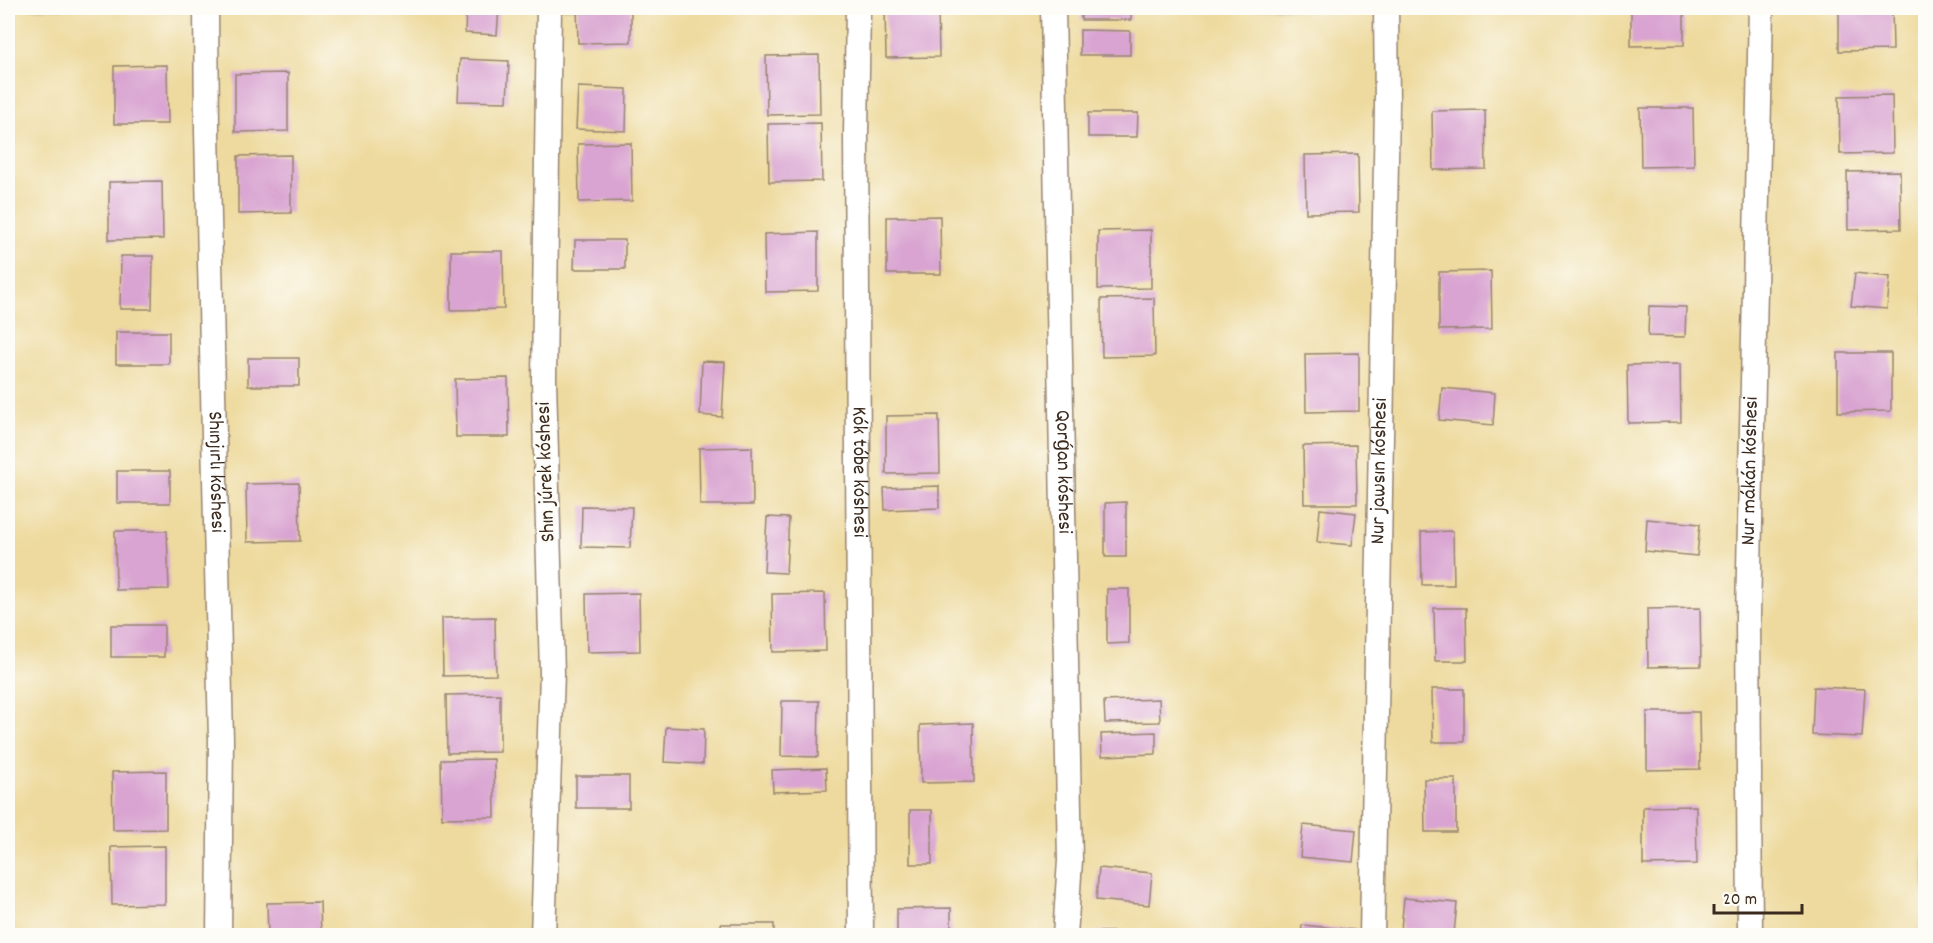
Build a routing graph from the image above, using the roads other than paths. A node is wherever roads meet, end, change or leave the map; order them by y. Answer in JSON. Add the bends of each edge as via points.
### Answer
{"nodes":[{"id":1,"x":206,"y":8,"type":"edge"},
{"id":2,"x":549,"y":8,"type":"edge"},
{"id":3,"x":858,"y":8,"type":"edge"},
{"id":4,"x":1053,"y":8,"type":"edge"},
{"id":5,"x":1386,"y":8,"type":"edge"},
{"id":6,"x":1761,"y":8,"type":"edge"},
{"id":7,"x":219,"y":936,"type":"edge"},
{"id":8,"x":543,"y":936,"type":"edge"},
{"id":9,"x":861,"y":936,"type":"edge"},
{"id":10,"x":1065,"y":936,"type":"edge"},
{"id":11,"x":1372,"y":936,"type":"edge"},
{"id":12,"x":1750,"y":936,"type":"edge"}],
"edges":[{"from":1,"to":7,"type":"street","name":"Shınjırlı kóshesi","via":[[220,728]]},
{"from":2,"to":8,"type":"street","name":"Shın júrek kóshesi","via":[[544,380],[552,673]]},
{"from":3,"to":9,"type":"street","name":"Kók tóbe kóshesi"},
{"from":4,"to":10,"type":"street","name":"Qorǵan kóshesi","via":[[1070,860]]},
{"from":5,"to":11,"type":"street","name":"Nur jawsın kóshesi"},
{"from":6,"to":12,"type":"street","name":"Nur mákán kóshesi","via":[[1748,616]]}]}
